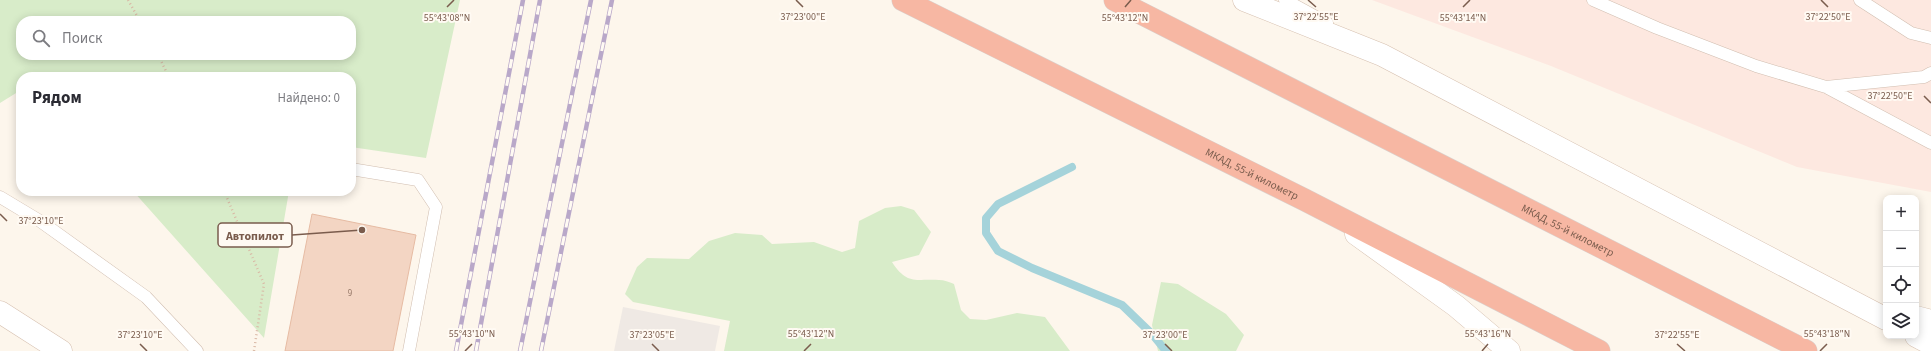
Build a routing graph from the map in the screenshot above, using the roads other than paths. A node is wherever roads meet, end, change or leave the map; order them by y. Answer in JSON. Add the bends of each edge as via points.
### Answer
{"nodes":[{"id":1,"x":903,"y":0,"type":"edge"},
{"id":2,"x":1115,"y":0,"type":"edge"},
{"id":3,"x":1244,"y":0,"type":"edge"},
{"id":4,"x":1285,"y":0,"type":"edge"},
{"id":5,"x":1593,"y":0,"type":"edge"},
{"id":6,"x":1860,"y":0,"type":"edge"},
{"id":7,"x":1931,"y":38,"type":"edge"},
{"id":8,"x":1382,"y":55,"type":"junction"},
{"id":9,"x":1931,"y":73,"type":"edge"},
{"id":10,"x":1826,"y":87,"type":"junction"},
{"id":11,"x":1931,"y":143,"type":"edge"},
{"id":12,"x":356,"y":170,"type":"edge"},
{"id":13,"x":0,"y":197,"type":"edge"},
{"id":14,"x":1305,"y":200,"type":"junction"},
{"id":15,"x":1842,"y":295,"type":"junction"},
{"id":16,"x":1883,"y":307,"type":"edge"},
{"id":17,"x":0,"y":312,"type":"edge"},
{"id":18,"x":1883,"y":317,"type":"edge"},
{"id":19,"x":1919,"y":318,"type":"edge"},
{"id":20,"x":1931,"y":321,"type":"edge"},
{"id":21,"x":1919,"y":338,"type":"edge"},
{"id":22,"x":1931,"y":344,"type":"edge"},
{"id":23,"x":61,"y":351,"type":"edge"},
{"id":24,"x":197,"y":351,"type":"edge"},
{"id":25,"x":409,"y":351,"type":"edge"},
{"id":26,"x":1509,"y":351,"type":"edge"},
{"id":27,"x":1599,"y":351,"type":"edge"},
{"id":28,"x":1806,"y":351,"type":"edge"}],
"edges":[{"from":1,"to":14,"type":"highway","name":"МКАД, 55-й километр"},
{"from":2,"to":28,"type":"highway","name":"МКАД, 55-й километр"},
{"from":3,"to":8,"type":"street"},
{"from":4,"to":8,"type":"lane"},
{"from":5,"to":10,"type":"lane","via":[[1756,66]]},
{"from":6,"to":7,"type":"lane","via":[[1911,33]]},
{"from":8,"to":15,"type":"street"},
{"from":9,"to":10,"type":"lane","via":[[1924,77]]},
{"from":10,"to":11,"type":"lane"},
{"from":12,"to":25,"type":"lane","via":[[418,180],[436,207]]},
{"from":13,"to":24,"type":"lane","via":[[40,221],[146,297]]},
{"from":14,"to":26,"type":"street","via":[[1456,306]]},
{"from":14,"to":27,"type":"highway","name":"МКАД, 55-й километр"},
{"from":15,"to":16,"type":"street"},
{"from":15,"to":18,"type":"street"},
{"from":17,"to":23,"type":"street"},
{"from":19,"to":20,"type":"street"},
{"from":21,"to":22,"type":"street"}]}
